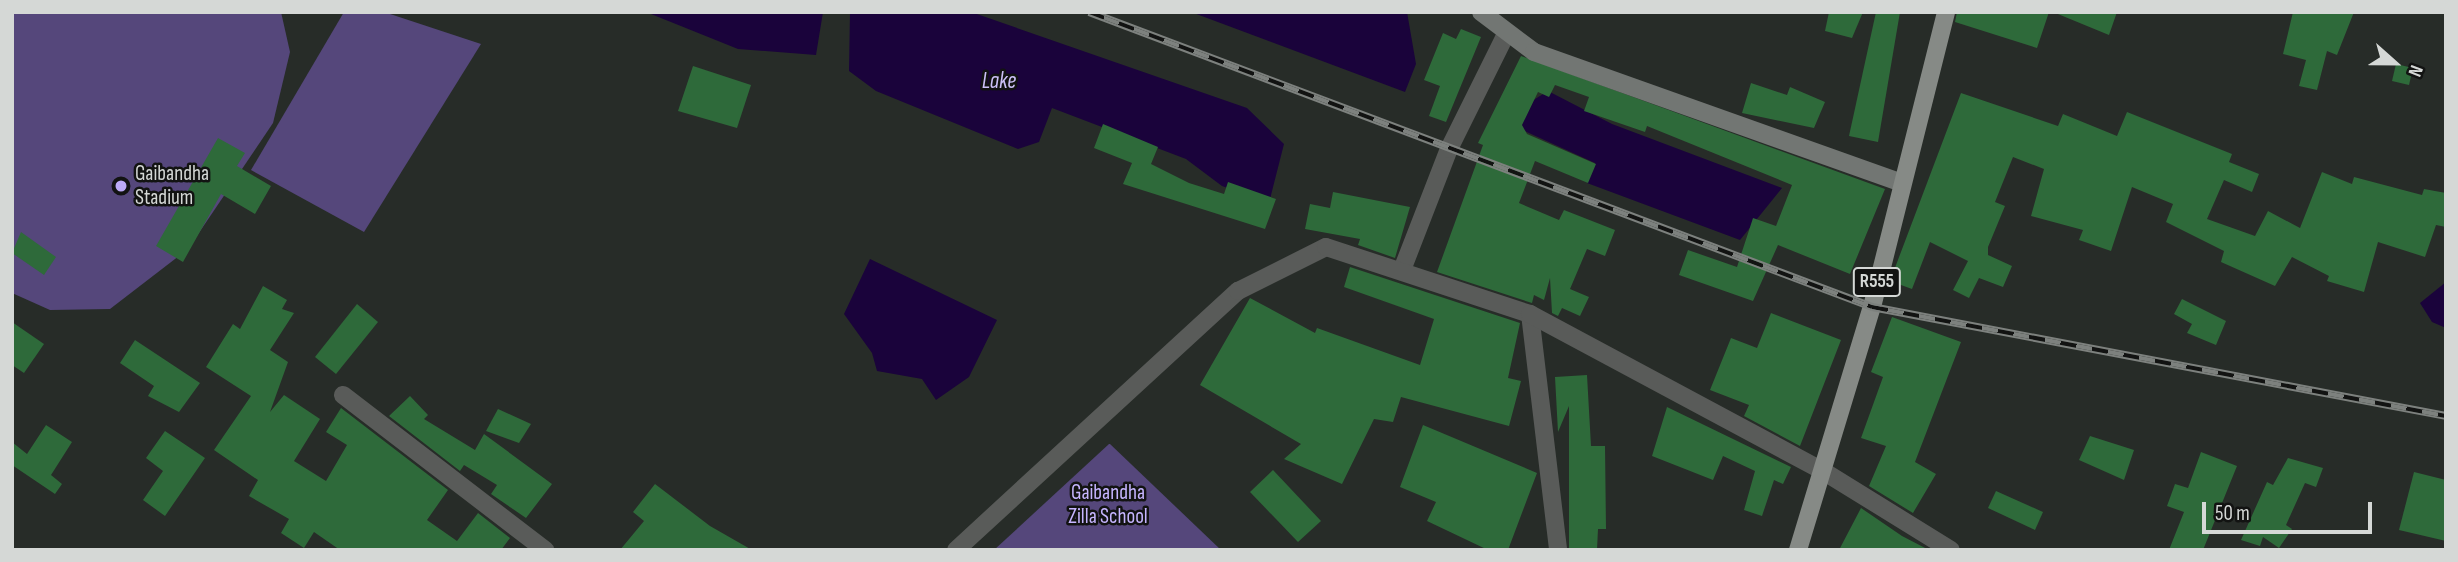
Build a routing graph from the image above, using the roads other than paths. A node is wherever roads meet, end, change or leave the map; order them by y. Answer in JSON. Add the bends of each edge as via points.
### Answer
{"nodes":[{"id":1,"x":1481,"y":12,"type":"edge"},
{"id":2,"x":1946,"y":12,"type":"edge"},
{"id":3,"x":1506,"y":34,"type":"junction"},
{"id":4,"x":1899,"y":182,"type":"junction"},
{"id":5,"x":1402,"y":270,"type":"junction"},
{"id":6,"x":1530,"y":314,"type":"junction"},
{"id":7,"x":343,"y":395,"type":"dead end"},
{"id":8,"x":1823,"y":471,"type":"junction"},
{"id":9,"x":545,"y":550,"type":"edge"},
{"id":10,"x":956,"y":550,"type":"edge"},
{"id":11,"x":1558,"y":550,"type":"edge"},
{"id":12,"x":1798,"y":550,"type":"edge"},
{"id":13,"x":1951,"y":550,"type":"edge"}],
"edges":[{"from":1,"to":3,"type":"main road"},
{"from":2,"to":4,"type":"main road","number":"R555"},
{"from":3,"to":4,"type":"main road","via":[[1534,52]]},
{"from":3,"to":5,"type":"street","via":[[1449,149]]},
{"from":4,"to":8,"type":"main road","number":"R555","via":[[1872,307]]},
{"from":5,"to":6,"type":"street"},
{"from":5,"to":10,"type":"street","via":[[1326,247],[1238,291]]},
{"from":6,"to":8,"type":"street"},
{"from":6,"to":11,"type":"street"},
{"from":7,"to":9,"type":"street"},
{"from":8,"to":12,"type":"main road","number":"R555"},
{"from":8,"to":13,"type":"street"}]}
